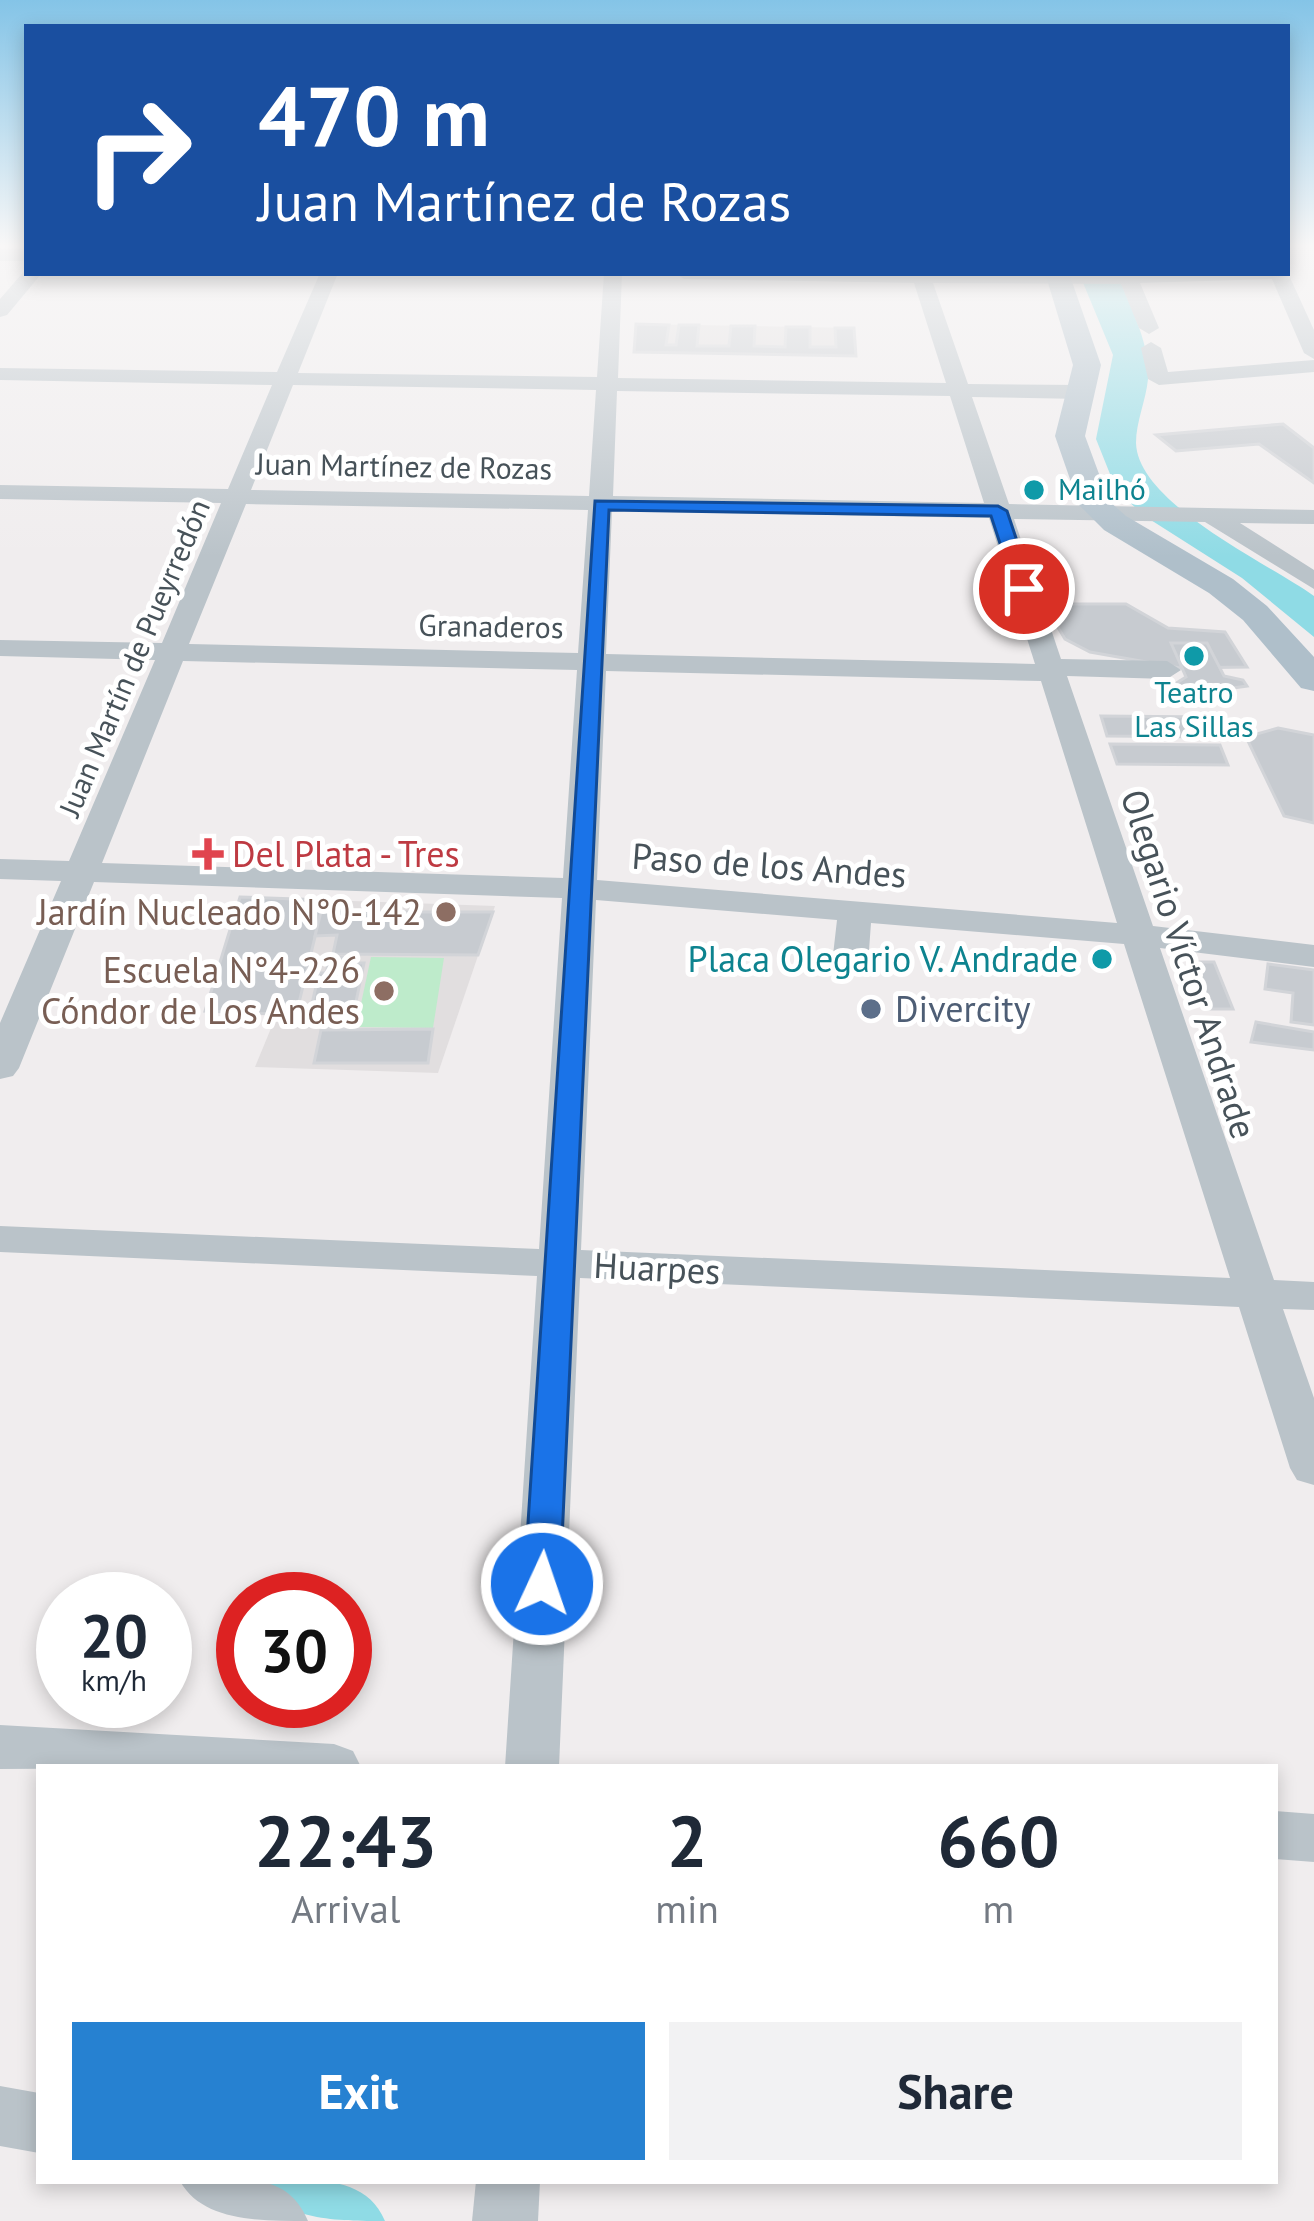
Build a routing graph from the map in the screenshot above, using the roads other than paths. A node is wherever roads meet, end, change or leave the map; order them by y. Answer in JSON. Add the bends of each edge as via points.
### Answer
{"nodes":[{"id":1,"x":298,"y":351,"type":"edge"},
{"id":2,"x":609,"y":351,"type":"edge"},
{"id":3,"x":945,"y":351,"type":"edge"},
{"id":4,"x":1086,"y":351,"type":"edge"},
{"id":5,"x":1153,"y":351,"type":"edge"},
{"id":6,"x":1314,"y":367,"type":"edge"},
{"id":7,"x":0,"y":374,"type":"edge"},
{"id":8,"x":286,"y":379,"type":"junction"},
{"id":9,"x":608,"y":383,"type":"junction"},
{"id":10,"x":958,"y":390,"type":"junction"},
{"id":11,"x":1081,"y":392,"type":"junction"},
{"id":12,"x":1287,"y":491,"type":"dead end"},
{"id":13,"x":0,"y":492,"type":"edge"},
{"id":14,"x":238,"y":497,"type":"junction"},
{"id":15,"x":601,"y":504,"type":"junction"},
{"id":16,"x":998,"y":511,"type":"junction"},
{"id":17,"x":1102,"y":513,"type":"junction"},
{"id":18,"x":1178,"y":515,"type":"junction"},
{"id":19,"x":1314,"y":517,"type":"edge"},
{"id":20,"x":1314,"y":581,"type":"edge"},
{"id":21,"x":0,"y":648,"type":"edge"},
{"id":22,"x":172,"y":652,"type":"junction"},
{"id":23,"x":594,"y":662,"type":"junction"},
{"id":24,"x":1051,"y":670,"type":"junction"},
{"id":25,"x":1167,"y":670,"type":"dead end"},
{"id":26,"x":1314,"y":680,"type":"edge"},
{"id":27,"x":0,"y":869,"type":"edge"},
{"id":28,"x":81,"y":872,"type":"junction"},
{"id":29,"x":581,"y":890,"type":"junction"},
{"id":30,"x":855,"y":910,"type":"junction"},
{"id":31,"x":1138,"y":935,"type":"junction"},
{"id":32,"x":1314,"y":956,"type":"edge"},
{"id":33,"x":850,"y":964,"type":"dead end"},
{"id":34,"x":0,"y":1068,"type":"edge"},
{"id":35,"x":0,"y":1239,"type":"edge"},
{"id":36,"x":560,"y":1264,"type":"junction"},
{"id":37,"x":1257,"y":1295,"type":"junction"},
{"id":38,"x":1314,"y":1296,"type":"edge"},
{"id":39,"x":1314,"y":1468,"type":"edge"},
{"id":40,"x":0,"y":1748,"type":"edge"},
{"id":41,"x":281,"y":1764,"type":"edge"},
{"id":42,"x":532,"y":1764,"type":"edge"},
{"id":43,"x":1278,"y":1834,"type":"edge"},
{"id":44,"x":1314,"y":1838,"type":"edge"},
{"id":45,"x":0,"y":2116,"type":"edge"},
{"id":46,"x":36,"y":2122,"type":"edge"},
{"id":47,"x":217,"y":2184,"type":"edge"},
{"id":48,"x":508,"y":2184,"type":"edge"},
{"id":49,"x":275,"y":2221,"type":"edge"},
{"id":50,"x":506,"y":2221,"type":"edge"}],
"edges":[{"from":1,"to":8,"type":"street","name":"Juan Martín de Pueyrredón"},
{"from":2,"to":9,"type":"street"},
{"from":3,"to":10,"type":"street","name":"Olegario Víctor Andrade"},
{"from":4,"to":11,"type":"main road"},
{"from":5,"to":6,"type":"street","via":[[1159,379]]},
{"from":7,"to":8,"type":"street"},
{"from":8,"to":9,"type":"street"},
{"from":8,"to":14,"type":"street","name":"Juan Martín de Pueyrredón"},
{"from":9,"to":10,"type":"street"},
{"from":9,"to":15,"type":"street"},
{"from":10,"to":11,"type":"street"},
{"from":10,"to":16,"type":"street","name":"Olegario Víctor Andrade"},
{"from":11,"to":17,"type":"main road","via":[[1071,447]]},
{"from":12,"to":19,"type":"street"},
{"from":13,"to":14,"type":"street","name":"Juan Martínez de Rozas"},
{"from":14,"to":15,"type":"street","name":"Juan Martínez de Rozas"},
{"from":14,"to":22,"type":"street","name":"Juan Martín de Pueyrredón"},
{"from":15,"to":16,"type":"street","name":"Juan Martínez de Rozas"},
{"from":15,"to":23,"type":"street"},
{"from":16,"to":17,"type":"street","name":"Juan Martínez de Rozas"},
{"from":16,"to":24,"type":"street","name":"Olegario Víctor Andrade"},
{"from":17,"to":18,"type":"street","name":"Juan Martínez de Rozas"},
{"from":17,"to":26,"type":"main road","via":[[1222,586]]},
{"from":18,"to":19,"type":"street","name":"Juan Martínez de Rozas"},
{"from":18,"to":20,"type":"street"},
{"from":21,"to":22,"type":"street","name":"Granaderos"},
{"from":22,"to":23,"type":"street","name":"Granaderos"},
{"from":22,"to":28,"type":"street","name":"Juan Martín de Pueyrredón"},
{"from":23,"to":24,"type":"street","name":"Granaderos"},
{"from":23,"to":29,"type":"street"},
{"from":24,"to":25,"type":"street","name":"Granaderos"},
{"from":24,"to":31,"type":"street","name":"Olegario Víctor Andrade"},
{"from":27,"to":28,"type":"street","name":"Paso de los Andes"},
{"from":28,"to":29,"type":"street","name":"Paso de los Andes"},
{"from":28,"to":34,"type":"street","name":"Juan Martín de Pueyrredón"},
{"from":29,"to":30,"type":"street","name":"Paso de los Andes"},
{"from":29,"to":36,"type":"street"},
{"from":30,"to":31,"type":"street","name":"Paso de los Andes"},
{"from":30,"to":33,"type":"street"},
{"from":31,"to":32,"type":"street","name":"Paso de los Andes"},
{"from":31,"to":37,"type":"street","name":"Olegario Víctor Andrade"},
{"from":35,"to":36,"type":"street","name":"Huarpes"},
{"from":36,"to":37,"type":"street","name":"Huarpes"},
{"from":36,"to":42,"type":"street"},
{"from":37,"to":38,"type":"street","name":"Huarpes"},
{"from":37,"to":39,"type":"street","name":"Olegario Víctor Andrade"},
{"from":40,"to":41,"type":"street"},
{"from":43,"to":44,"type":"street"},
{"from":45,"to":46,"type":"street"},
{"from":47,"to":49,"type":"street"},
{"from":48,"to":50,"type":"street"}]}
